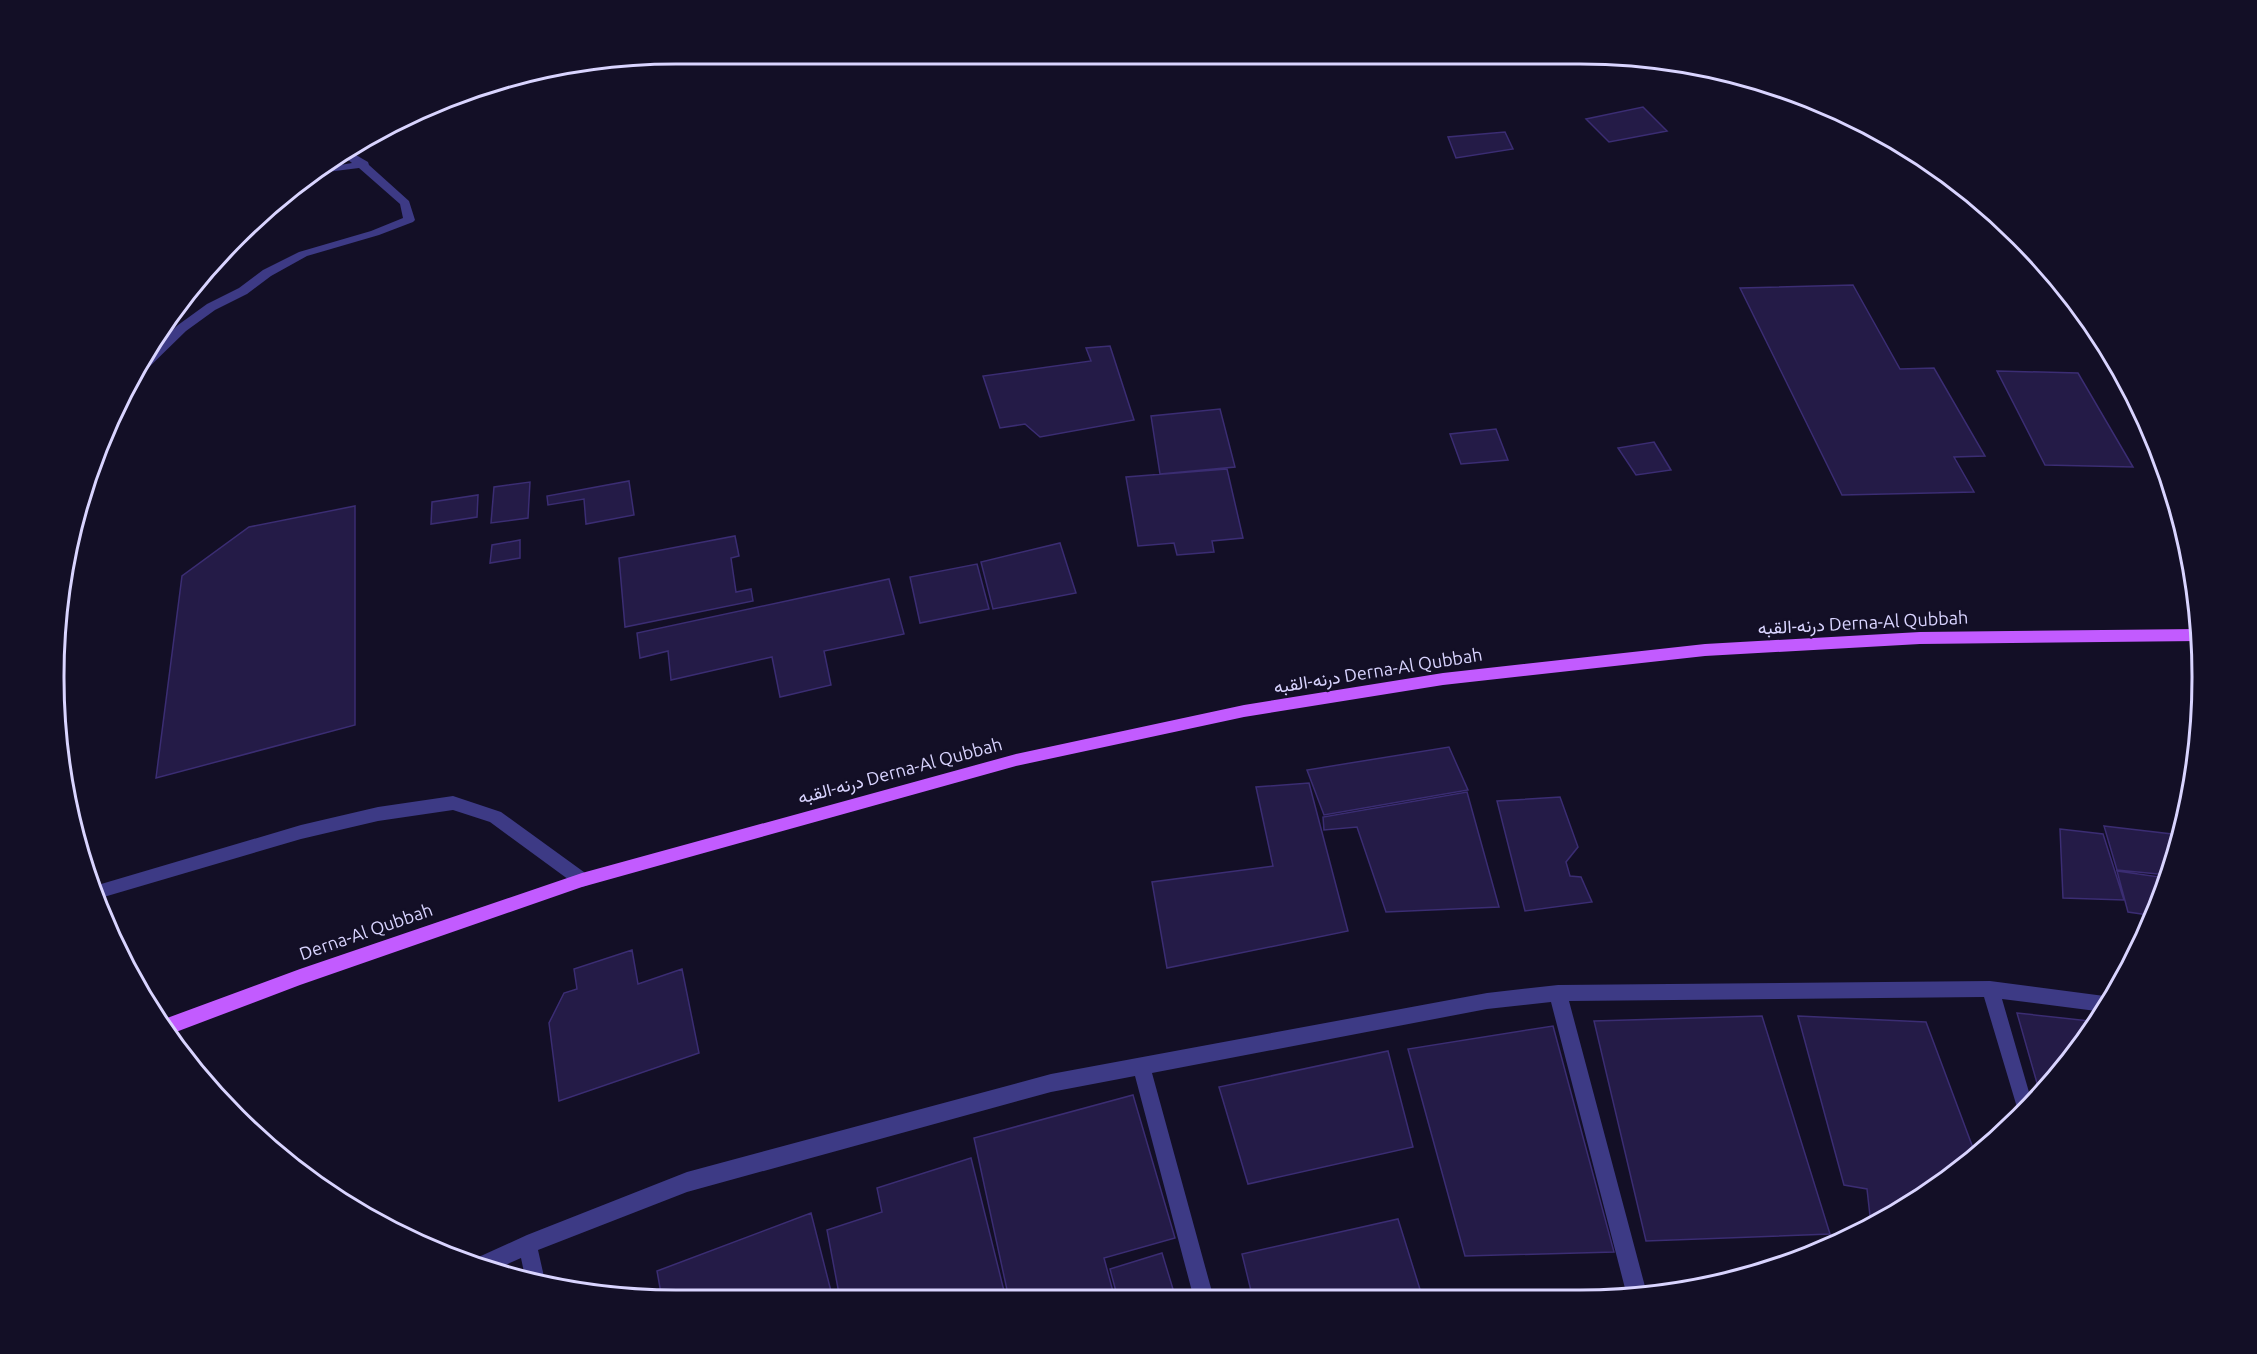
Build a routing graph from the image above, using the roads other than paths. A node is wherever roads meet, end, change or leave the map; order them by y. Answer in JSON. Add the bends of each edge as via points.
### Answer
{"nodes":[{"id":1,"x":353,"y":158,"type":"edge"},
{"id":2,"x":364,"y":164,"type":"junction"},
{"id":3,"x":336,"y":169,"type":"edge"},
{"id":4,"x":161,"y":349,"type":"edge"},
{"id":5,"x":2191,"y":635,"type":"edge"},
{"id":6,"x":582,"y":880,"type":"junction"},
{"id":7,"x":103,"y":890,"type":"edge"},
{"id":8,"x":1990,"y":989,"type":"junction"},
{"id":9,"x":1558,"y":993,"type":"junction"},
{"id":10,"x":2098,"y":1003,"type":"edge"},
{"id":11,"x":173,"y":1024,"type":"edge"},
{"id":12,"x":1141,"y":1065,"type":"junction"},
{"id":13,"x":2022,"y":1101,"type":"edge"},
{"id":14,"x":527,"y":1245,"type":"junction"},
{"id":15,"x":492,"y":1261,"type":"edge"},
{"id":16,"x":535,"y":1273,"type":"edge"},
{"id":17,"x":1635,"y":1287,"type":"edge"},
{"id":18,"x":1202,"y":1290,"type":"edge"}],
"edges":[{"from":1,"to":2,"type":"street"},
{"from":2,"to":3,"type":"street"},
{"from":2,"to":4,"type":"street","via":[[405,203],[409,220],[303,254],[211,307]]},
{"from":5,"to":6,"type":"main road","name":"درنه-القبه Derna-Al Qubbah","via":[[1920,638],[1705,650],[1443,679],[1244,711],[1016,760]]},
{"from":6,"to":7,"type":"street","via":[[495,818],[453,803],[378,814],[301,832]]},
{"from":6,"to":11,"type":"main road","name":"Derna-Al Qubbah","via":[[300,976]]},
{"from":8,"to":9,"type":"street"},
{"from":8,"to":10,"type":"street"},
{"from":8,"to":13,"type":"street"},
{"from":9,"to":12,"type":"street","via":[[1487,1001]]},
{"from":9,"to":17,"type":"street"},
{"from":12,"to":14,"type":"street","via":[[1052,1083],[687,1182]]},
{"from":12,"to":18,"type":"street"},
{"from":14,"to":15,"type":"street"},
{"from":14,"to":16,"type":"street"}]}
